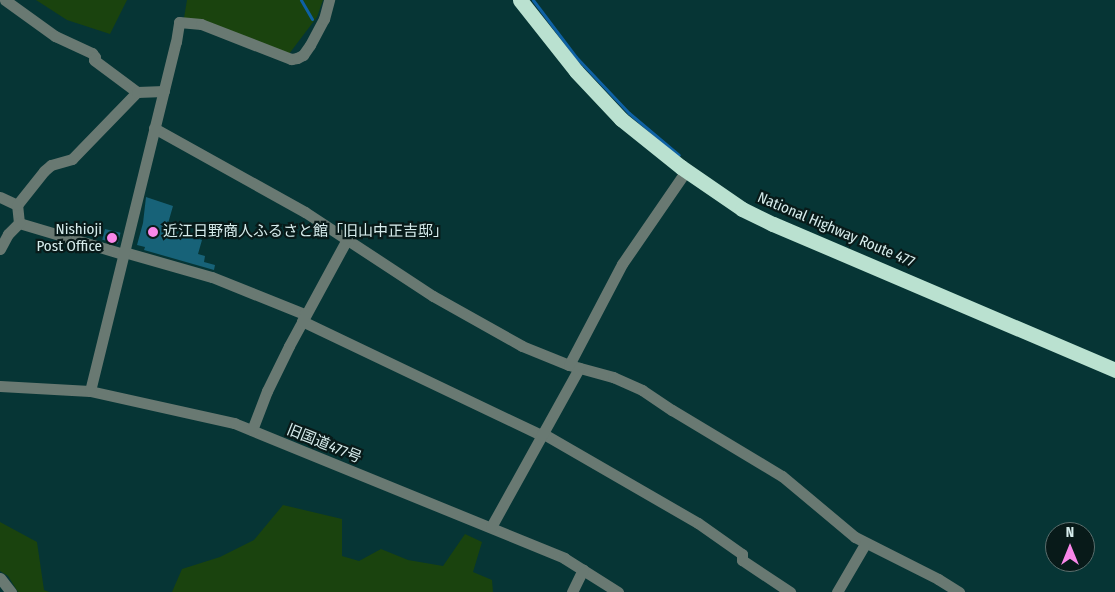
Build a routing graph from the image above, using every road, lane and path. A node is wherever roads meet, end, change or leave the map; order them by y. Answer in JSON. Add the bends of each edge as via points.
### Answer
{"nodes":[{"id":1,"x":5,"y":0,"type":"edge"},
{"id":2,"x":329,"y":0,"type":"edge"},
{"id":3,"x":520,"y":0,"type":"edge"},
{"id":4,"x":164,"y":91,"type":"junction"},
{"id":5,"x":137,"y":92,"type":"junction"},
{"id":6,"x":154,"y":128,"type":"junction"},
{"id":7,"x":686,"y":171,"type":"junction"},
{"id":8,"x":0,"y":197,"type":"edge"},
{"id":9,"x":17,"y":205,"type":"junction"},
{"id":10,"x":19,"y":223,"type":"junction"},
{"id":11,"x":347,"y":239,"type":"junction"},
{"id":12,"x":0,"y":249,"type":"edge"},
{"id":13,"x":124,"y":253,"type":"junction"},
{"id":14,"x":303,"y":320,"type":"junction"},
{"id":15,"x":574,"y":366,"type":"junction"},
{"id":16,"x":1115,"y":370,"type":"edge"},
{"id":17,"x":0,"y":386,"type":"edge"},
{"id":18,"x":90,"y":391,"type":"junction"},
{"id":19,"x":252,"y":430,"type":"junction"},
{"id":20,"x":542,"y":434,"type":"junction"},
{"id":21,"x":491,"y":527,"type":"junction"},
{"id":22,"x":865,"y":544,"type":"junction"},
{"id":23,"x":583,"y":569,"type":"junction"},
{"id":24,"x":0,"y":578,"type":"edge"},
{"id":25,"x":12,"y":592,"type":"edge"},
{"id":26,"x":572,"y":592,"type":"edge"},
{"id":27,"x":618,"y":592,"type":"edge"},
{"id":28,"x":790,"y":592,"type":"edge"},
{"id":29,"x":837,"y":592,"type":"edge"},
{"id":30,"x":960,"y":592,"type":"edge"}],
"edges":[{"from":1,"to":5,"type":"street","via":[[55,36],[92,52],[96,57],[94,60]]},
{"from":2,"to":4,"type":"street","via":[[324,19],[310,45],[303,55],[291,59],[214,28],[179,22]]},
{"from":3,"to":7,"type":"highway","name":"National Highway Route 477","via":[[576,72],[621,119]]},
{"from":4,"to":5,"type":"street"},
{"from":4,"to":6,"type":"street"},
{"from":5,"to":9,"type":"street","via":[[72,159],[44,170]]},
{"from":6,"to":11,"type":"street"},
{"from":6,"to":13,"type":"street"},
{"from":7,"to":15,"type":"street","via":[[622,264]]},
{"from":7,"to":16,"type":"highway","name":"National Highway Route 477","via":[[742,209],[773,224]]},
{"from":8,"to":9,"type":"street"},
{"from":9,"to":10,"type":"street"},
{"from":10,"to":12,"type":"street"},
{"from":10,"to":13,"type":"street"},
{"from":11,"to":14,"type":"street"},
{"from":11,"to":15,"type":"street","via":[[433,296],[522,346]]},
{"from":13,"to":14,"type":"street","via":[[219,279],[304,314]]},
{"from":13,"to":18,"type":"street"},
{"from":14,"to":19,"type":"street","via":[[267,391]]},
{"from":14,"to":20,"type":"street"},
{"from":15,"to":20,"type":"street"},
{"from":15,"to":22,"type":"street","via":[[613,377],[642,390],[782,476],[838,526]]},
{"from":17,"to":18,"type":"street","name":"旧国道477号"},
{"from":18,"to":19,"type":"street","name":"旧国道477号"},
{"from":19,"to":21,"type":"street","name":"旧国道477号"},
{"from":20,"to":21,"type":"street"},
{"from":20,"to":28,"type":"street","via":[[698,523],[742,554],[742,560]]},
{"from":21,"to":23,"type":"street","name":"旧国道477号"},
{"from":22,"to":29,"type":"street"},
{"from":22,"to":30,"type":"street"},
{"from":23,"to":26,"type":"street"},
{"from":23,"to":27,"type":"street","name":"旧国道477号"},
{"from":24,"to":25,"type":"street"}]}
